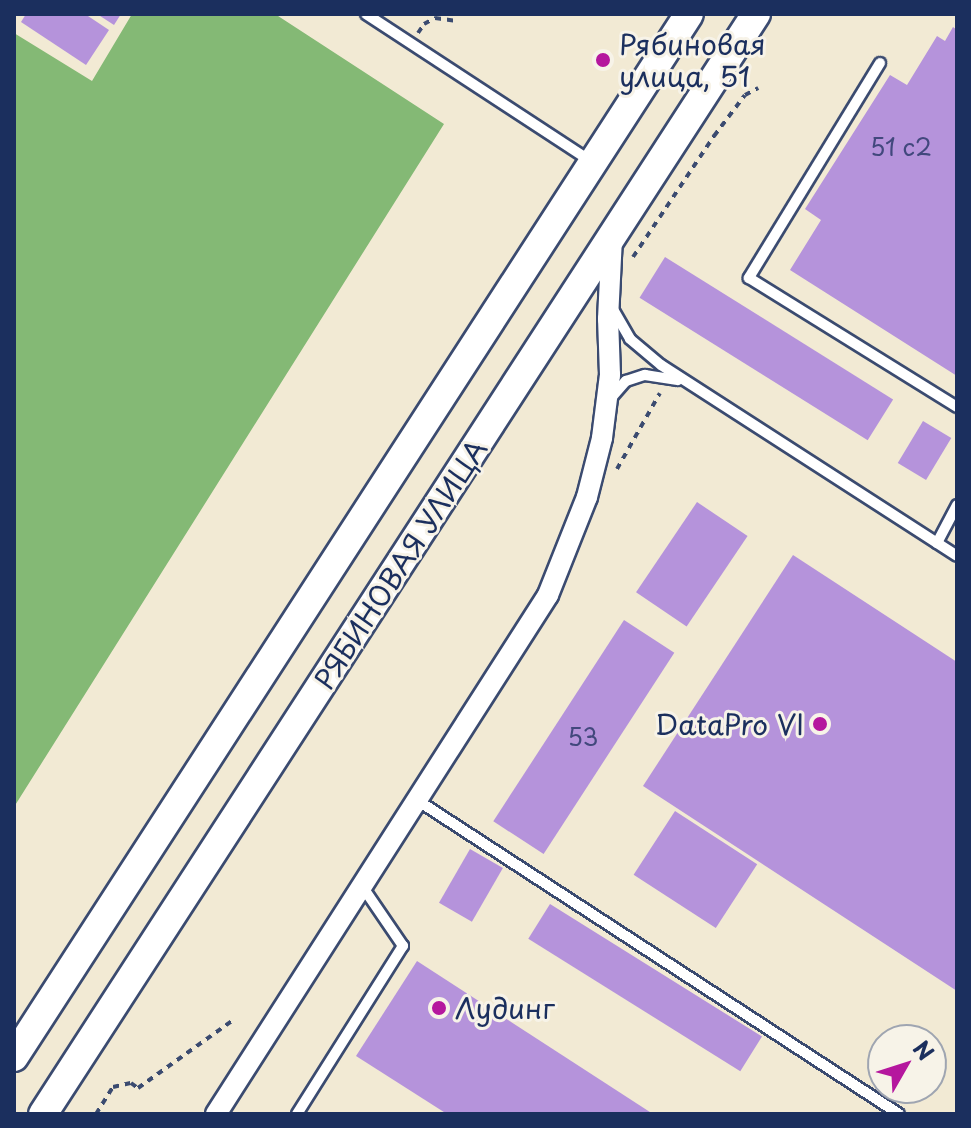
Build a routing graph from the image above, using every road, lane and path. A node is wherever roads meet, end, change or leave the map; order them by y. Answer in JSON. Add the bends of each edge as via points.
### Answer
{"nodes":[{"id":1,"x":366,"y":14,"type":"edge"},
{"id":2,"x":689,"y":14,"type":"edge"},
{"id":3,"x":756,"y":14,"type":"edge"},
{"id":4,"x":457,"y":21,"type":"dead end"},
{"id":5,"x":411,"y":44,"type":"junction"},
{"id":6,"x":880,"y":63,"type":"dead end"},
{"id":7,"x":593,"y":163,"type":"junction"},
{"id":8,"x":612,"y":237,"type":"junction"},
{"id":9,"x":609,"y":298,"type":"junction"},
{"id":10,"x":698,"y":386,"type":"junction"},
{"id":11,"x":606,"y":407,"type":"junction"},
{"id":12,"x":957,"y":407,"type":"edge"},
{"id":13,"x":957,"y":505,"type":"edge"},
{"id":14,"x":937,"y":543,"type":"junction"},
{"id":15,"x":957,"y":556,"type":"edge"},
{"id":16,"x":417,"y":800,"type":"junction"},
{"id":17,"x":362,"y":886,"type":"junction"},
{"id":18,"x":232,"y":1021,"type":"dead end"},
{"id":19,"x":14,"y":1057,"type":"edge"},
{"id":20,"x":43,"y":1114,"type":"edge"},
{"id":21,"x":96,"y":1114,"type":"edge"},
{"id":22,"x":216,"y":1114,"type":"edge"},
{"id":23,"x":297,"y":1114,"type":"edge"},
{"id":24,"x":899,"y":1114,"type":"edge"}],
"edges":[{"from":1,"to":5,"type":"lane"},
{"from":2,"to":7,"type":"main road","name":"РЯБИНОВАЯ УЛИЦА"},
{"from":3,"to":8,"type":"main road","name":"РЯБИНОВАЯ УЛИЦА"},
{"from":4,"to":5,"type":"path","via":[[445,17],[424,24]]},
{"from":5,"to":7,"type":"lane"},
{"from":6,"to":12,"type":"lane","via":[[749,278]]},
{"from":7,"to":19,"type":"main road","name":"РЯБИНОВАЯ УЛИЦА"},
{"from":8,"to":9,"type":"street"},
{"from":8,"to":20,"type":"main road","name":"РЯБИНОВАЯ УЛИЦА"},
{"from":9,"to":10,"type":"lane","via":[[630,339]]},
{"from":9,"to":11,"type":"street"},
{"from":10,"to":11,"type":"lane","via":[[645,375],[615,390]]},
{"from":10,"to":14,"type":"lane"},
{"from":11,"to":16,"type":"street","via":[[587,497],[548,595]]},
{"from":13,"to":14,"type":"lane"},
{"from":14,"to":15,"type":"lane"},
{"from":16,"to":17,"type":"street"},
{"from":16,"to":24,"type":"lane"},
{"from":17,"to":22,"type":"street"},
{"from":17,"to":23,"type":"lane","via":[[403,946]]},
{"from":18,"to":21,"type":"path","via":[[138,1088],[132,1081],[113,1087]]}]}
